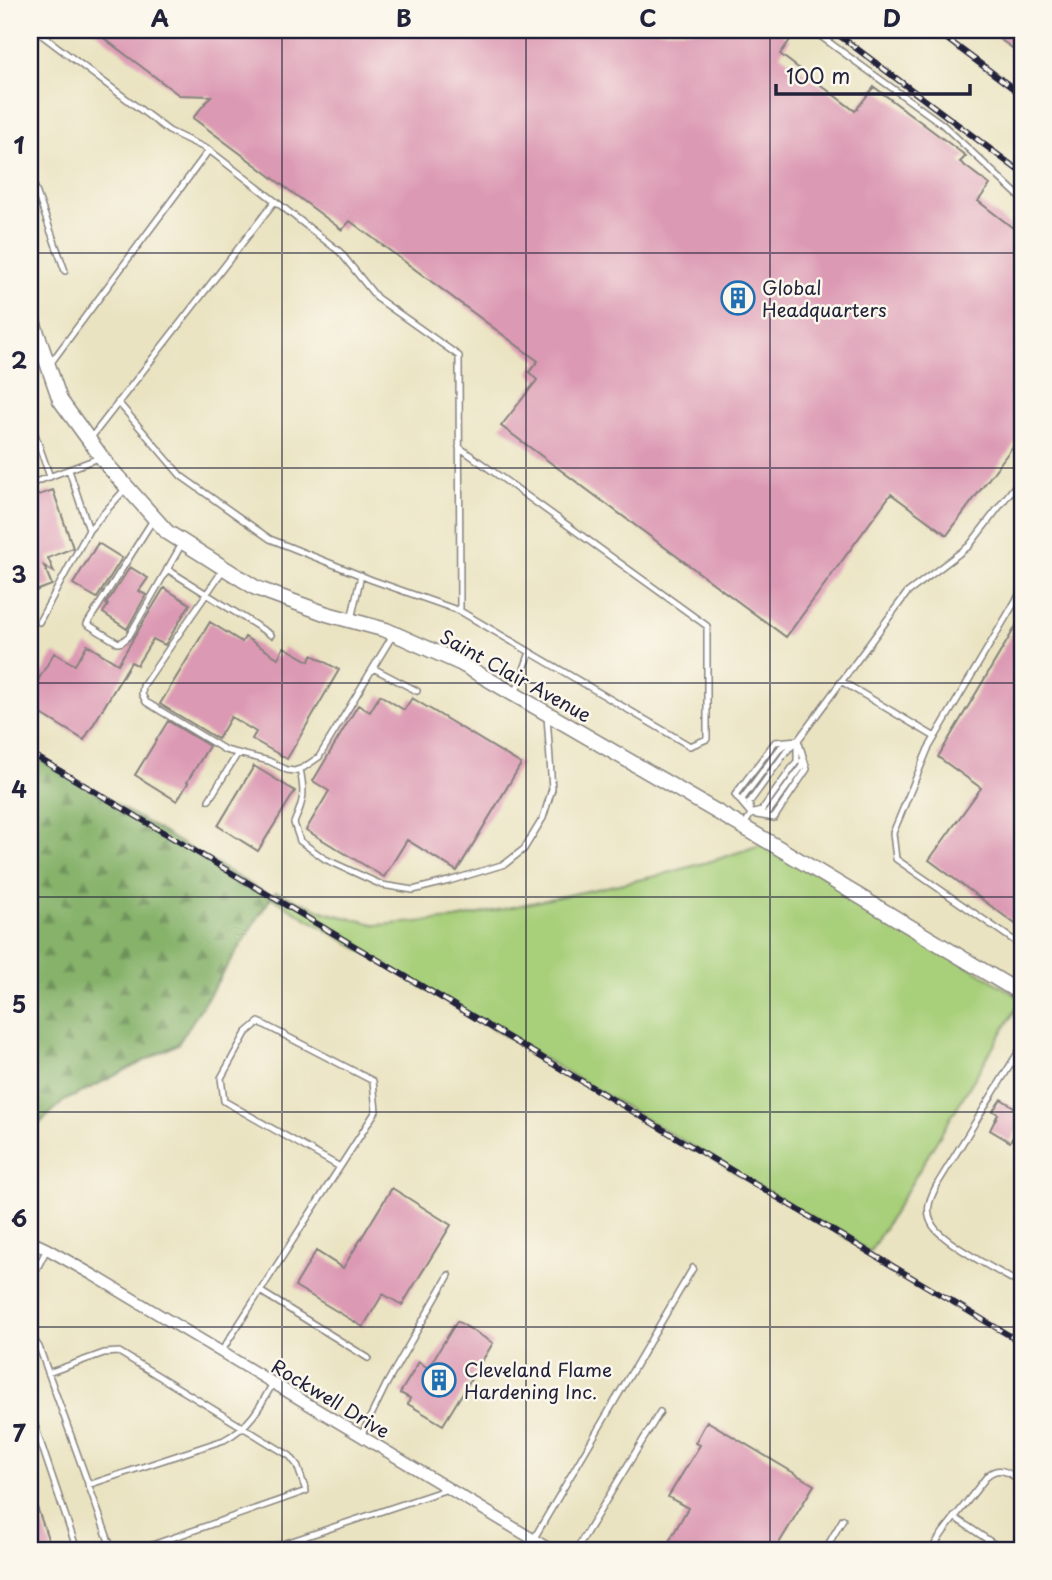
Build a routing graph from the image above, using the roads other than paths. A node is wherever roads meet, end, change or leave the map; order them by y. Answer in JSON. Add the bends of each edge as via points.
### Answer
{"nodes":[{"id":1,"x":35,"y":30,"type":"edge"},
{"id":2,"x":812,"y":30,"type":"edge"},
{"id":3,"x":209,"y":150,"type":"junction"},
{"id":4,"x":30,"y":174,"type":"edge"},
{"id":5,"x":1022,"y":199,"type":"edge"},
{"id":6,"x":275,"y":201,"type":"junction"},
{"id":7,"x":65,"y":271,"type":"dead end"},
{"id":8,"x":30,"y":313,"type":"edge"},
{"id":9,"x":49,"y":367,"type":"junction"},
{"id":10,"x":118,"y":402,"type":"junction"},
{"id":11,"x":30,"y":420,"type":"edge"},
{"id":12,"x":89,"y":440,"type":"junction"},
{"id":13,"x":459,"y":447,"type":"junction"},
{"id":14,"x":101,"y":457,"type":"junction"},
{"id":15,"x":69,"y":470,"type":"junction"},
{"id":16,"x":50,"y":477,"type":"junction"},
{"id":17,"x":1022,"y":477,"type":"edge"},
{"id":18,"x":30,"y":484,"type":"edge"},
{"id":19,"x":127,"y":487,"type":"junction"},
{"id":20,"x":154,"y":518,"type":"junction"},
{"id":21,"x":89,"y":530,"type":"junction"},
{"id":22,"x":183,"y":542,"type":"junction"},
{"id":23,"x":225,"y":568,"type":"junction"},
{"id":24,"x":167,"y":569,"type":"junction"},
{"id":25,"x":361,"y":575,"type":"junction"},
{"id":26,"x":1022,"y":590,"type":"edge"},
{"id":27,"x":206,"y":595,"type":"junction"},
{"id":28,"x":460,"y":611,"type":"junction"},
{"id":29,"x":351,"y":620,"type":"junction"},
{"id":30,"x":39,"y":622,"type":"dead end"},
{"id":31,"x":394,"y":634,"type":"junction"},
{"id":32,"x":271,"y":635,"type":"dead end"},
{"id":33,"x":530,"y":652,"type":"junction"},
{"id":34,"x":373,"y":668,"type":"junction"},
{"id":35,"x":841,"y":681,"type":"junction"},
{"id":36,"x":417,"y":691,"type":"dead end"},
{"id":37,"x":515,"y":695,"type":"junction"},
{"id":38,"x":546,"y":713,"type":"junction"},
{"id":39,"x":935,"y":737,"type":"junction"},
{"id":40,"x":798,"y":740,"type":"junction"},
{"id":41,"x":238,"y":753,"type":"junction"},
{"id":42,"x":300,"y":769,"type":"junction"},
{"id":43,"x":209,"y":800,"type":"dead end"},
{"id":44,"x":747,"y":821,"type":"junction"},
{"id":45,"x":1022,"y":946,"type":"edge"},
{"id":46,"x":1022,"y":994,"type":"edge"},
{"id":47,"x":1022,"y":1046,"type":"edge"},
{"id":48,"x":340,"y":1167,"type":"junction"},
{"id":49,"x":30,"y":1241,"type":"edge"},
{"id":50,"x":47,"y":1249,"type":"junction"},
{"id":51,"x":694,"y":1268,"type":"dead end"},
{"id":52,"x":449,"y":1275,"type":"dead end"},
{"id":53,"x":30,"y":1282,"type":"edge"},
{"id":54,"x":1022,"y":1285,"type":"edge"},
{"id":55,"x":260,"y":1291,"type":"junction"},
{"id":56,"x":30,"y":1334,"type":"edge"},
{"id":57,"x":221,"y":1352,"type":"junction"},
{"id":58,"x":368,"y":1358,"type":"dead end"},
{"id":59,"x":48,"y":1373,"type":"junction"},
{"id":60,"x":273,"y":1384,"type":"junction"},
{"id":61,"x":30,"y":1411,"type":"edge"},
{"id":62,"x":660,"y":1412,"type":"dead end"},
{"id":63,"x":243,"y":1428,"type":"junction"},
{"id":64,"x":361,"y":1436,"type":"junction"},
{"id":65,"x":1022,"y":1481,"type":"edge"},
{"id":66,"x":88,"y":1485,"type":"junction"},
{"id":67,"x":449,"y":1489,"type":"junction"},
{"id":68,"x":954,"y":1517,"type":"junction"},
{"id":69,"x":843,"y":1519,"type":"dead end"},
{"id":70,"x":533,"y":1540,"type":"junction"},
{"id":71,"x":76,"y":1550,"type":"edge"},
{"id":72,"x":112,"y":1550,"type":"edge"},
{"id":73,"x":138,"y":1550,"type":"edge"},
{"id":74,"x":265,"y":1550,"type":"edge"},
{"id":75,"x":551,"y":1550,"type":"edge"},
{"id":76,"x":576,"y":1550,"type":"edge"},
{"id":77,"x":825,"y":1550,"type":"edge"},
{"id":78,"x":931,"y":1550,"type":"edge"},
{"id":79,"x":1003,"y":1550,"type":"edge"}],
"edges":[{"from":1,"to":3,"type":"lane","via":[[169,131]]},
{"from":2,"to":5,"type":"lane","via":[[942,124]]},
{"from":3,"to":6,"type":"lane"},
{"from":3,"to":9,"type":"lane"},
{"from":4,"to":7,"type":"lane"},
{"from":6,"to":10,"type":"lane"},
{"from":6,"to":13,"type":"lane","via":[[340,251],[377,298],[459,356]]},
{"from":8,"to":9,"type":"street","name":"Saint Clair Avenue"},
{"from":9,"to":12,"type":"street","name":"Saint Clair Avenue","via":[[60,400]]},
{"from":10,"to":12,"type":"lane"},
{"from":10,"to":25,"type":"lane","via":[[181,476],[252,527],[270,539]]},
{"from":11,"to":16,"type":"lane"},
{"from":12,"to":14,"type":"street","name":"Saint Clair Avenue"},
{"from":13,"to":28,"type":"lane"},
{"from":13,"to":33,"type":"lane","via":[[707,626],[707,739],[690,746]]},
{"from":14,"to":15,"type":"lane"},
{"from":14,"to":19,"type":"street","name":"Saint Clair Avenue"},
{"from":15,"to":16,"type":"lane"},
{"from":15,"to":21,"type":"lane"},
{"from":16,"to":18,"type":"lane"},
{"from":17,"to":35,"type":"lane","via":[[970,545],[907,593]]},
{"from":19,"to":20,"type":"street","name":"Saint Clair Avenue"},
{"from":19,"to":21,"type":"lane"},
{"from":20,"to":22,"type":"street","name":"Saint Clair Avenue"},
{"from":20,"to":24,"type":"lane","via":[[87,624],[122,642]]},
{"from":21,"to":30,"type":"lane"},
{"from":22,"to":23,"type":"street","name":"Saint Clair Avenue"},
{"from":22,"to":24,"type":"lane"},
{"from":23,"to":27,"type":"lane"},
{"from":23,"to":29,"type":"street","name":"Saint Clair Avenue","via":[[256,588]]},
{"from":24,"to":27,"type":"lane"},
{"from":25,"to":28,"type":"lane"},
{"from":25,"to":29,"type":"lane"},
{"from":26,"to":39,"type":"lane"},
{"from":27,"to":32,"type":"lane"},
{"from":27,"to":41,"type":"lane","via":[[142,694],[146,702],[225,750]]},
{"from":28,"to":33,"type":"lane"},
{"from":29,"to":31,"type":"street","name":"Saint Clair Avenue"},
{"from":31,"to":34,"type":"lane"},
{"from":31,"to":37,"type":"street","name":"Saint Clair Avenue","via":[[460,663]]},
{"from":33,"to":37,"type":"lane"},
{"from":34,"to":36,"type":"lane"},
{"from":34,"to":42,"type":"lane","via":[[319,757]]},
{"from":35,"to":39,"type":"lane"},
{"from":35,"to":40,"type":"lane"},
{"from":37,"to":38,"type":"street","name":"Saint Clair Avenue"},
{"from":38,"to":42,"type":"lane","via":[[552,789],[543,818],[524,849],[505,864],[413,890],[382,886],[325,859],[300,841],[295,823],[304,789]]},
{"from":38,"to":44,"type":"street","name":"Saint Clair Avenue"},
{"from":39,"to":45,"type":"lane","via":[[893,833],[897,859]]},
{"from":40,"to":44,"type":"lane","via":[[748,803]]},
{"from":40,"to":44,"type":"lane","via":[[797,761],[761,811]]},
{"from":40,"to":44,"type":"lane","via":[[807,769],[774,818]]},
{"from":40,"to":44,"type":"lane","via":[[775,742],[734,795]]},
{"from":41,"to":42,"type":"lane","via":[[287,770]]},
{"from":41,"to":43,"type":"lane"},
{"from":44,"to":46,"type":"street","name":"Saint Clair Avenue"},
{"from":47,"to":54,"type":"lane","via":[[931,1195],[928,1210],[943,1237]]},
{"from":48,"to":48,"type":"lane","via":[[376,1111],[373,1081],[259,1022],[246,1033],[221,1078],[223,1101]]},
{"from":48,"to":55,"type":"lane"},
{"from":49,"to":50,"type":"street","name":"Rockwell Drive"},
{"from":50,"to":53,"type":"lane"},
{"from":50,"to":57,"type":"street","name":"Rockwell Drive"},
{"from":51,"to":70,"type":"lane"},
{"from":52,"to":64,"type":"lane"},
{"from":55,"to":57,"type":"lane"},
{"from":55,"to":58,"type":"lane"},
{"from":56,"to":59,"type":"lane","via":[[40,1347]]},
{"from":57,"to":60,"type":"street","name":"Rockwell Drive"},
{"from":59,"to":63,"type":"lane","via":[[119,1352]]},
{"from":59,"to":66,"type":"lane"},
{"from":60,"to":63,"type":"lane"},
{"from":60,"to":64,"type":"street","name":"Rockwell Drive"},
{"from":61,"to":71,"type":"lane"},
{"from":62,"to":76,"type":"lane"},
{"from":63,"to":66,"type":"lane","via":[[201,1449]]},
{"from":63,"to":73,"type":"lane","via":[[290,1456],[306,1491]]},
{"from":64,"to":67,"type":"street","name":"Rockwell Drive"},
{"from":65,"to":68,"type":"lane","via":[[994,1470]]},
{"from":66,"to":72,"type":"lane"},
{"from":67,"to":70,"type":"street","name":"Rockwell Drive"},
{"from":67,"to":74,"type":"lane"},
{"from":68,"to":78,"type":"lane"},
{"from":68,"to":79,"type":"lane"},
{"from":69,"to":77,"type":"lane"},
{"from":70,"to":75,"type":"street","name":"Rockwell Drive"}]}
